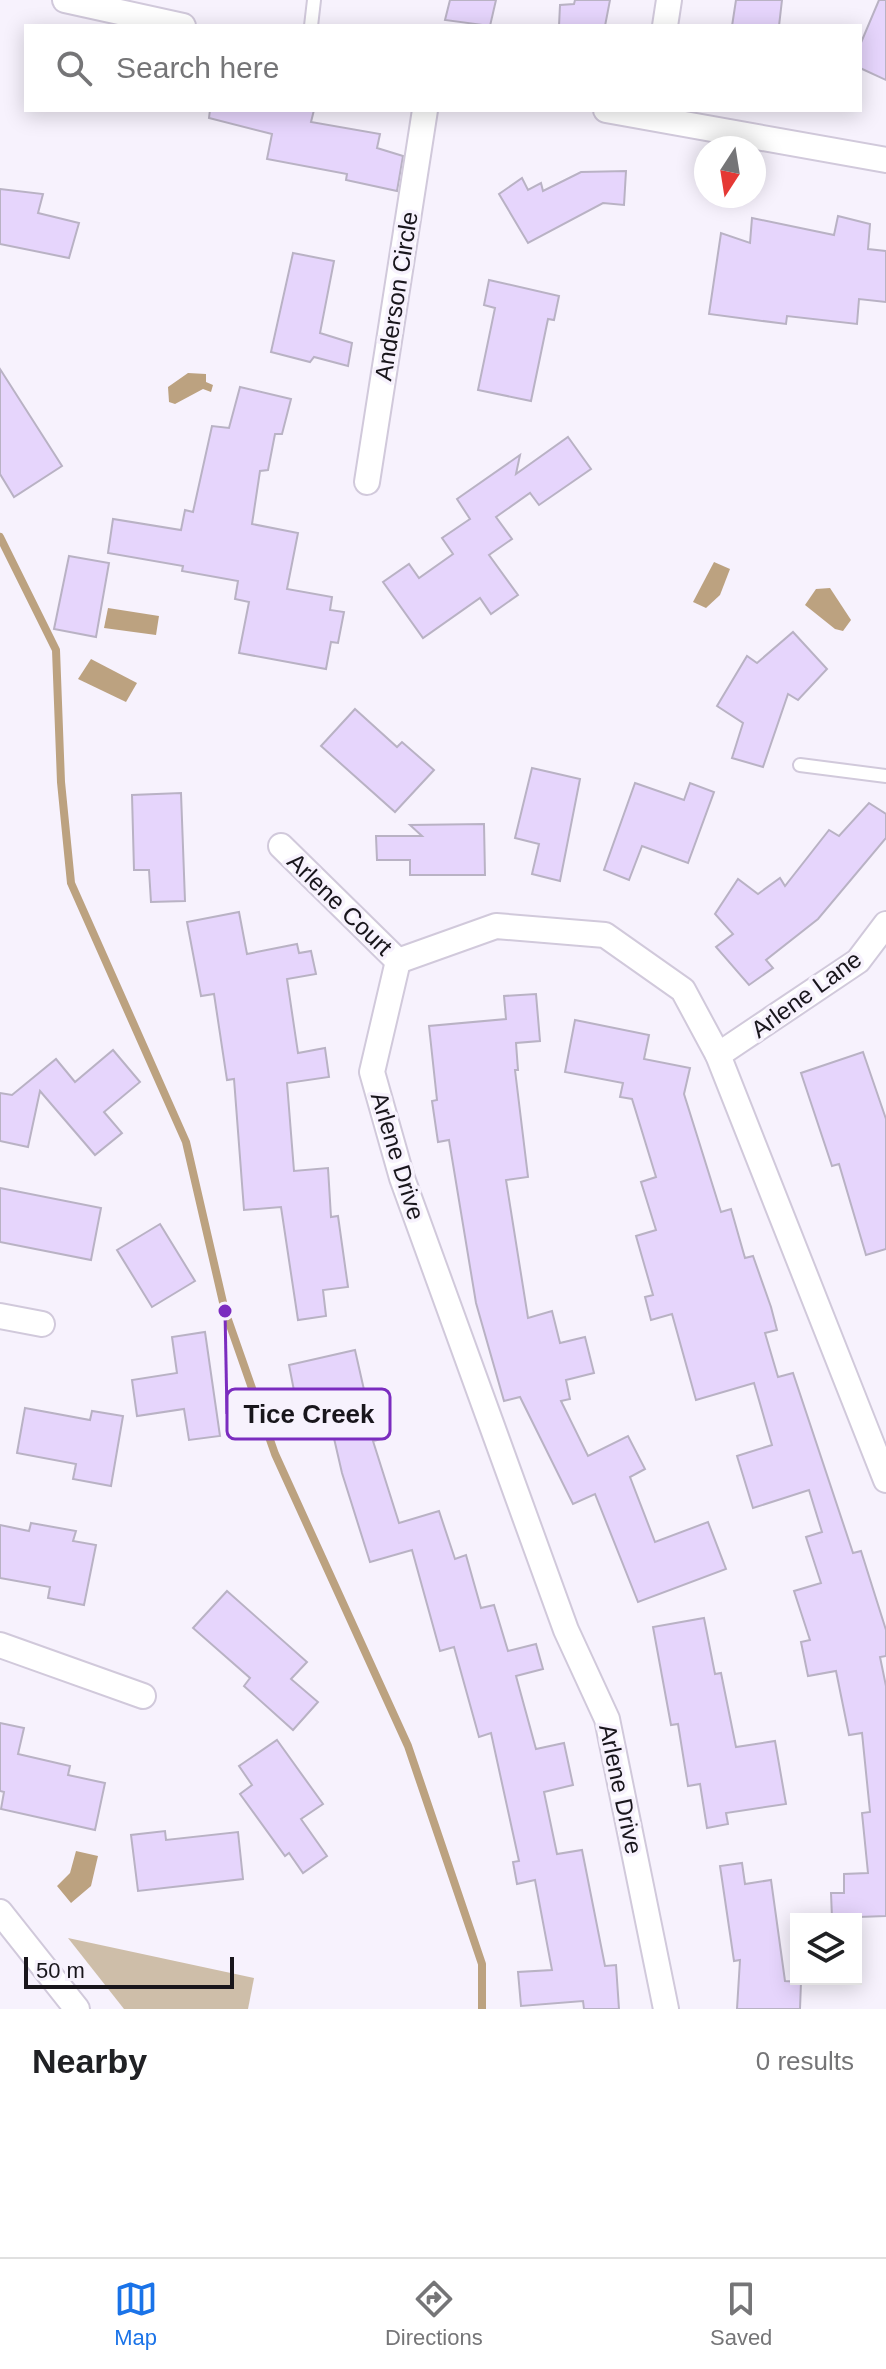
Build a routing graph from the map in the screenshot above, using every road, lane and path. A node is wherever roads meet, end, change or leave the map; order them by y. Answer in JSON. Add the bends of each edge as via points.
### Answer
{"nodes":[{"id":1,"x":65,"y":0,"type":"edge"},
{"id":2,"x":314,"y":0,"type":"edge"},
{"id":3,"x":669,"y":0,"type":"edge"},
{"id":4,"x":174,"y":24,"type":"edge"},
{"id":5,"x":311,"y":24,"type":"edge"},
{"id":6,"x":665,"y":24,"type":"edge"},
{"id":7,"x":425,"y":112,"type":"edge"},
{"id":8,"x":628,"y":112,"type":"edge"},
{"id":9,"x":650,"y":114,"type":"edge"},
{"id":10,"x":886,"y":160,"type":"edge"},
{"id":11,"x":367,"y":482,"type":"dead end"},
{"id":12,"x":800,"y":765,"type":"dead end"},
{"id":13,"x":886,"y":776,"type":"edge"},
{"id":14,"x":281,"y":846,"type":"dead end"},
{"id":15,"x":886,"y":924,"type":"edge"},
{"id":16,"x":398,"y":961,"type":"junction"},
{"id":17,"x":718,"y":1055,"type":"junction"},
{"id":18,"x":0,"y":1316,"type":"edge"},
{"id":19,"x":42,"y":1324,"type":"dead end"},
{"id":20,"x":886,"y":1480,"type":"edge"},
{"id":21,"x":0,"y":1645,"type":"edge"},
{"id":22,"x":143,"y":1696,"type":"dead end"},
{"id":23,"x":0,"y":1912,"type":"edge"},
{"id":24,"x":77,"y":2009,"type":"edge"},
{"id":25,"x":666,"y":2009,"type":"edge"}],
"edges":[{"from":1,"to":4,"type":"street"},
{"from":2,"to":5,"type":"lane"},
{"from":3,"to":6,"type":"street"},
{"from":7,"to":11,"type":"street","name":"Anderson Circle"},
{"from":8,"to":9,"type":"street"},
{"from":9,"to":10,"type":"street"},
{"from":12,"to":13,"type":"lane"},
{"from":14,"to":16,"type":"street","name":"Arlene Court"},
{"from":15,"to":17,"type":"street","name":"Arlene Lane","via":[[858,961]]},
{"from":16,"to":17,"type":"street","via":[[496,926],[605,935],[683,990]]},
{"from":16,"to":25,"type":"street","name":"Arlene Drive","via":[[372,1072],[428,1251],[566,1630],[607,1719]]},
{"from":17,"to":20,"type":"street"},
{"from":18,"to":19,"type":"street"},
{"from":21,"to":22,"type":"street"},
{"from":23,"to":24,"type":"street"}]}
